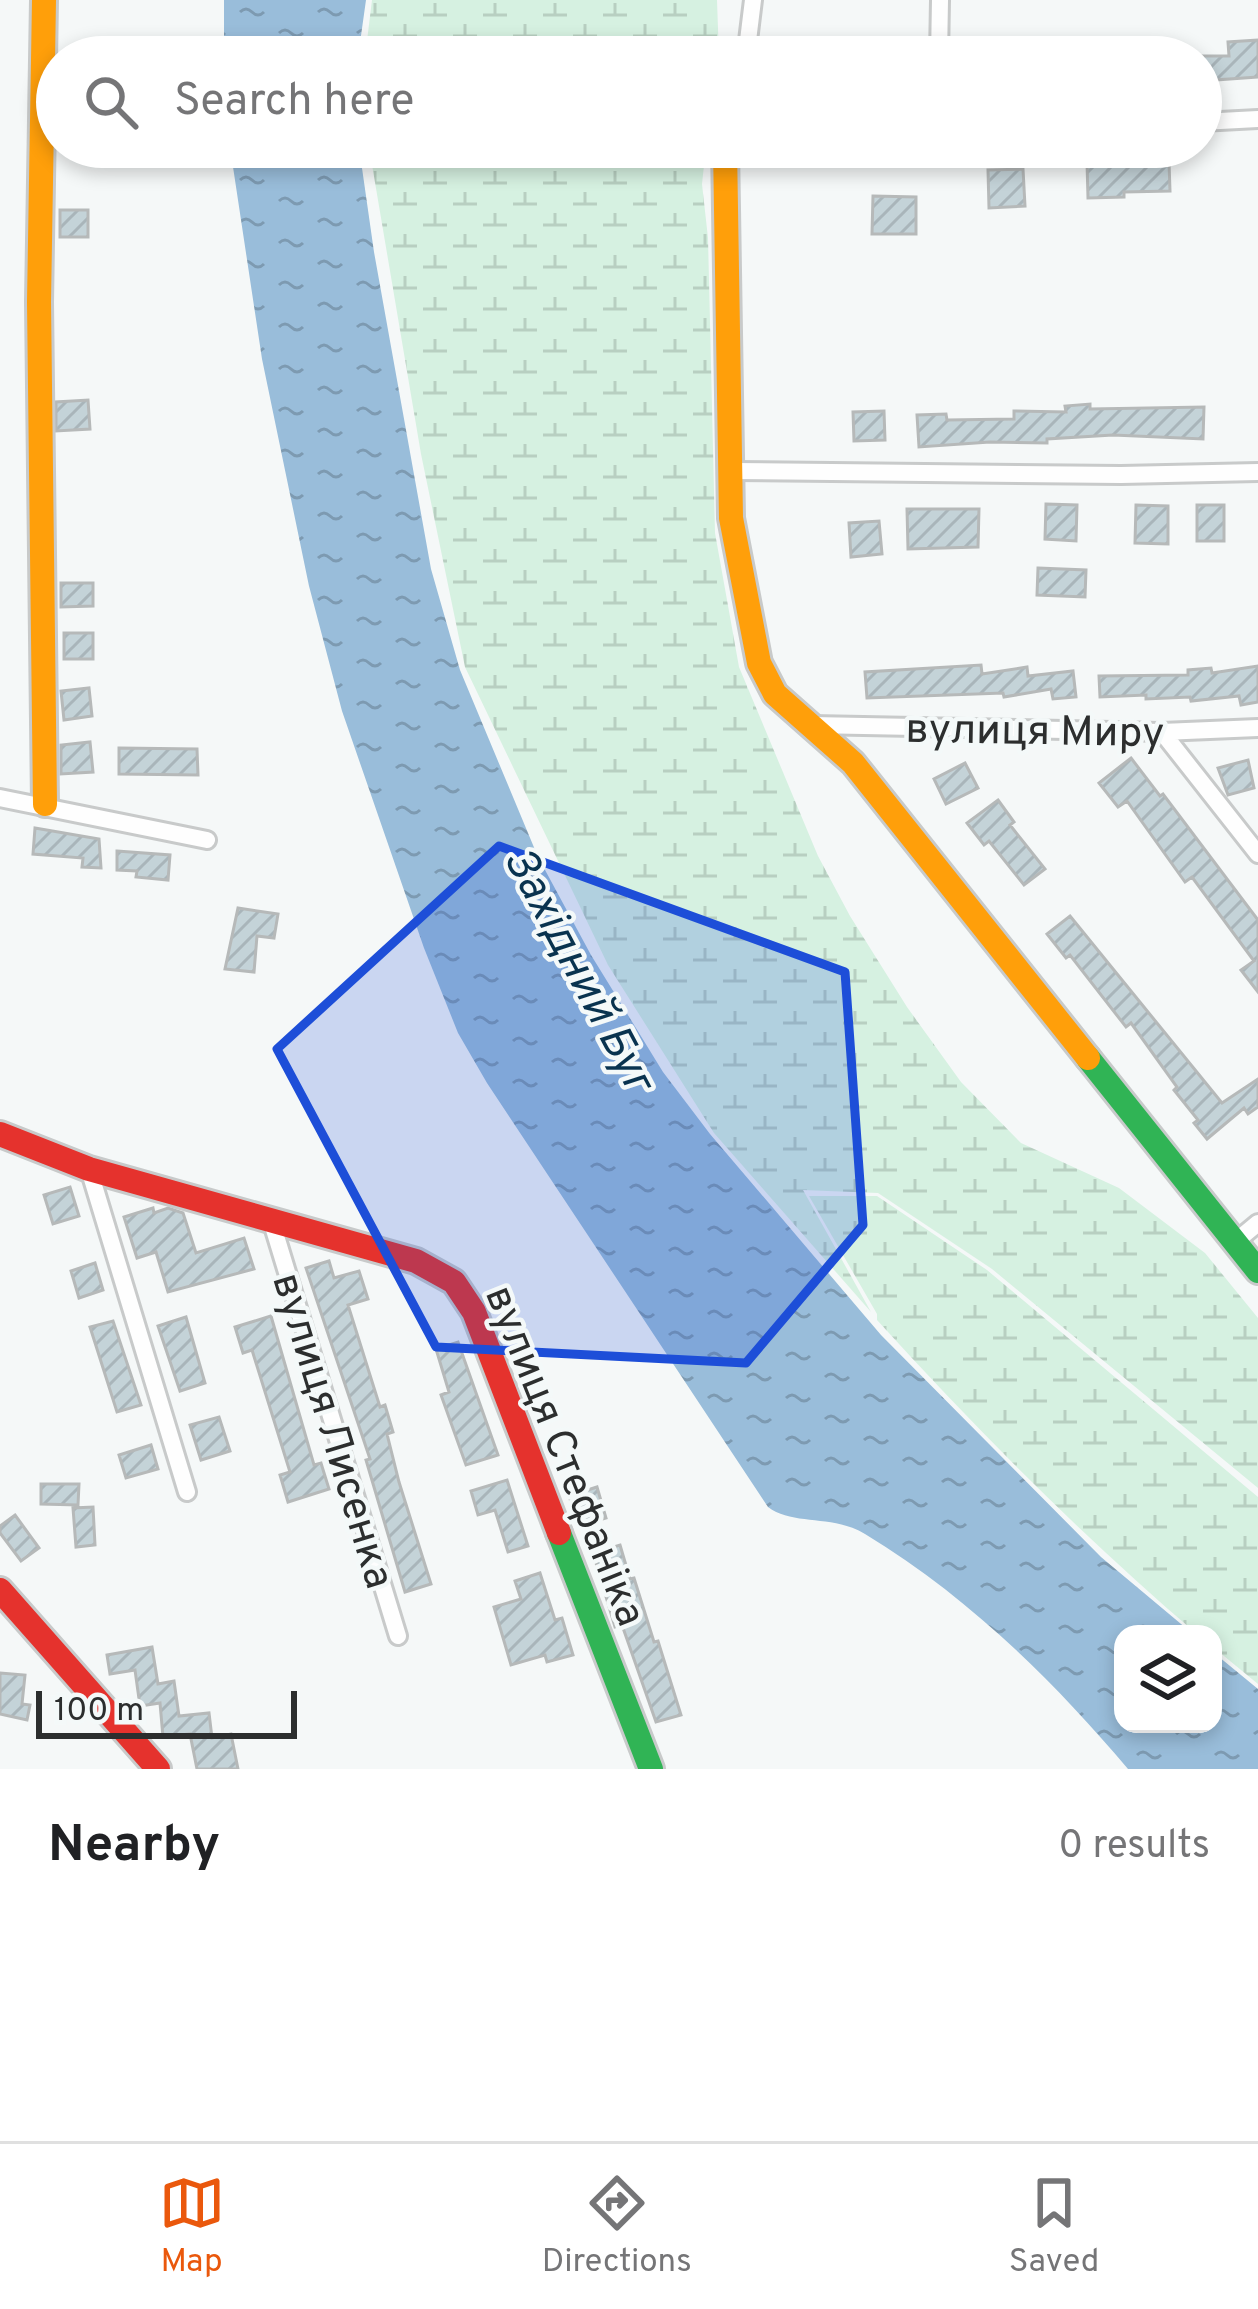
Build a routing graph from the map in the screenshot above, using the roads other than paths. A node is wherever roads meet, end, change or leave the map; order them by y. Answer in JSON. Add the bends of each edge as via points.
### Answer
{"nodes":[{"id":1,"x":44,"y":0,"type":"edge"},
{"id":2,"x":753,"y":0,"type":"edge"},
{"id":3,"x":940,"y":0,"type":"edge"},
{"id":4,"x":43,"y":36,"type":"edge"},
{"id":5,"x":749,"y":36,"type":"edge"},
{"id":6,"x":939,"y":36,"type":"edge"},
{"id":7,"x":1258,"y":118,"type":"edge"},
{"id":8,"x":1222,"y":121,"type":"edge"},
{"id":9,"x":39,"y":168,"type":"edge"},
{"id":10,"x":726,"y":168,"type":"edge"},
{"id":11,"x":734,"y":471,"type":"junction"},
{"id":12,"x":1258,"y":472,"type":"edge"},
{"id":13,"x":812,"y":725,"type":"junction"},
{"id":14,"x":1258,"y":728,"type":"edge"},
{"id":15,"x":1162,"y":732,"type":"junction"},
{"id":16,"x":0,"y":798,"type":"edge"},
{"id":17,"x":45,"y":804,"type":"junction"},
{"id":18,"x":207,"y":840,"type":"dead end"},
{"id":19,"x":1258,"y":854,"type":"edge"},
{"id":20,"x":0,"y":1134,"type":"edge"},
{"id":21,"x":89,"y":1169,"type":"junction"},
{"id":22,"x":272,"y":1223,"type":"junction"},
{"id":23,"x":1258,"y":1223,"type":"edge"},
{"id":24,"x":1235,"y":1243,"type":"junction"},
{"id":25,"x":1258,"y":1271,"type":"edge"},
{"id":26,"x":187,"y":1492,"type":"dead end"},
{"id":27,"x":0,"y":1590,"type":"edge"},
{"id":28,"x":398,"y":1636,"type":"dead end"},
{"id":29,"x":158,"y":1769,"type":"edge"},
{"id":30,"x":651,"y":1769,"type":"edge"}],
"edges":[{"from":1,"to":4,"type":"street"},
{"from":2,"to":5,"type":"street"},
{"from":3,"to":6,"type":"street"},
{"from":7,"to":8,"type":"street"},
{"from":9,"to":17,"type":"street"},
{"from":10,"to":11,"type":"street"},
{"from":11,"to":12,"type":"street"},
{"from":11,"to":13,"type":"street","via":[[731,518],[759,664],[775,694]]},
{"from":13,"to":15,"type":"street","name":"вулиця Миру"},
{"from":13,"to":24,"type":"street","via":[[853,763]]},
{"from":14,"to":15,"type":"street","name":"вулиця Миру"},
{"from":15,"to":19,"type":"street"},
{"from":16,"to":17,"type":"street"},
{"from":17,"to":18,"type":"street"},
{"from":20,"to":21,"type":"street","name":"вулиця Стефаніка"},
{"from":21,"to":22,"type":"street","name":"вулиця Стефаніка"},
{"from":21,"to":26,"type":"street"},
{"from":22,"to":28,"type":"street","name":"вулиця Лисенка"},
{"from":22,"to":30,"type":"street","name":"вулиця Стефаніка","via":[[416,1261],[463,1293]]},
{"from":23,"to":24,"type":"street"},
{"from":24,"to":25,"type":"street"},
{"from":27,"to":29,"type":"street"}]}
